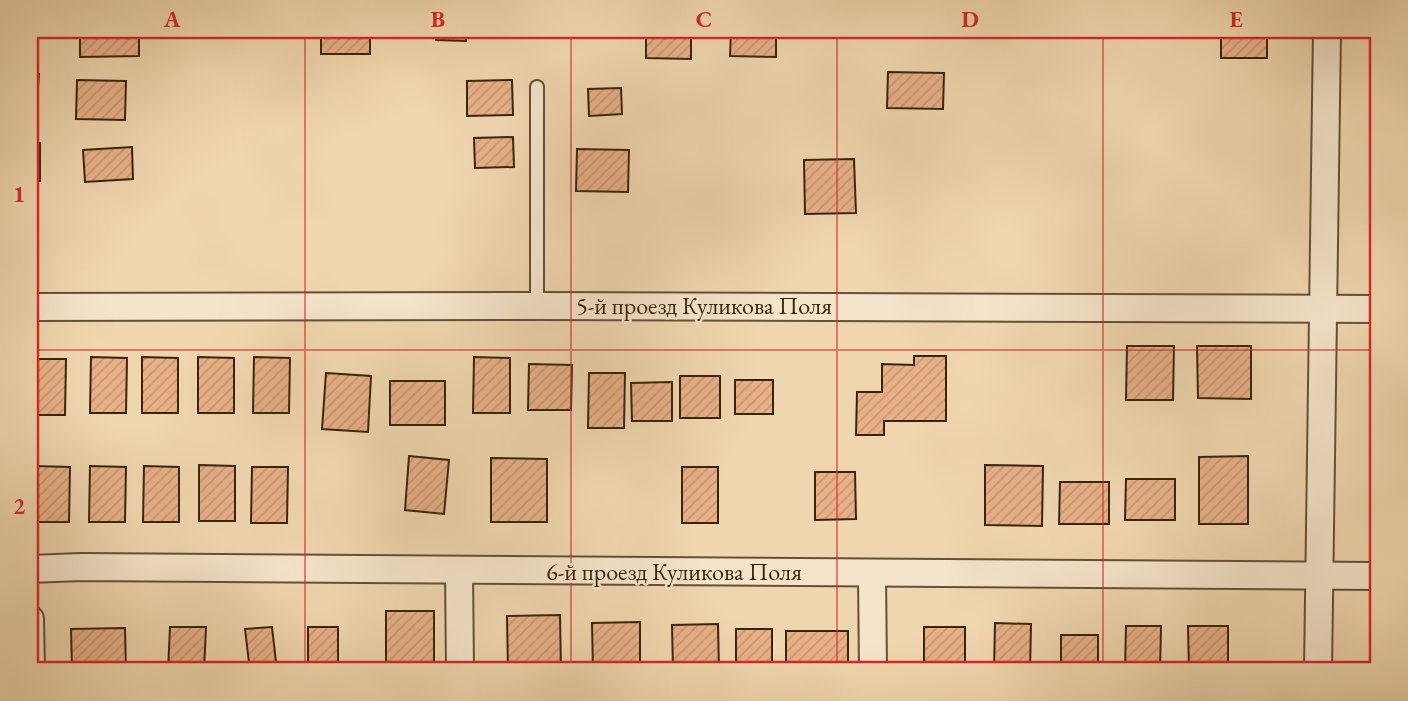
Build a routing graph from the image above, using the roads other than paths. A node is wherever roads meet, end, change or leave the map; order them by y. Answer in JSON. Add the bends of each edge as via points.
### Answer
{"nodes":[{"id":1,"x":1326,"y":30,"type":"edge"},
{"id":2,"x":537,"y":88,"type":"dead end"},
{"id":3,"x":537,"y":306,"type":"junction"},
{"id":4,"x":30,"y":307,"type":"edge"},
{"id":5,"x":1323,"y":307,"type":"junction"},
{"id":6,"x":1378,"y":309,"type":"edge"},
{"id":7,"x":30,"y":569,"type":"edge"},
{"id":8,"x":460,"y":570,"type":"junction"},
{"id":9,"x":872,"y":574,"type":"junction"},
{"id":10,"x":1318,"y":576,"type":"junction"},
{"id":11,"x":1378,"y":576,"type":"edge"},
{"id":12,"x":30,"y":619,"type":"edge"},
{"id":13,"x":31,"y":671,"type":"edge"},
{"id":14,"x":460,"y":671,"type":"edge"},
{"id":15,"x":873,"y":671,"type":"edge"},
{"id":16,"x":1318,"y":671,"type":"edge"}],
"edges":[{"from":1,"to":5,"type":"street"},
{"from":2,"to":3,"type":"lane"},
{"from":3,"to":4,"type":"street","name":"5-й проезд Куликова Поля"},
{"from":3,"to":5,"type":"street","name":"5-й проезд Куликова Поля"},
{"from":5,"to":6,"type":"street","name":"5-й проезд Куликова Поля"},
{"from":5,"to":10,"type":"street"},
{"from":7,"to":8,"type":"street","name":"6-й проезд Куликова Поля"},
{"from":8,"to":9,"type":"street","name":"6-й проезд Куликова Поля"},
{"from":8,"to":14,"type":"street"},
{"from":9,"to":10,"type":"street","name":"6-й проезд Куликова Поля"},
{"from":9,"to":15,"type":"street"},
{"from":10,"to":11,"type":"street","name":"6-й проезд Куликова Поля"},
{"from":10,"to":16,"type":"street"},
{"from":12,"to":13,"type":"street"}]}
